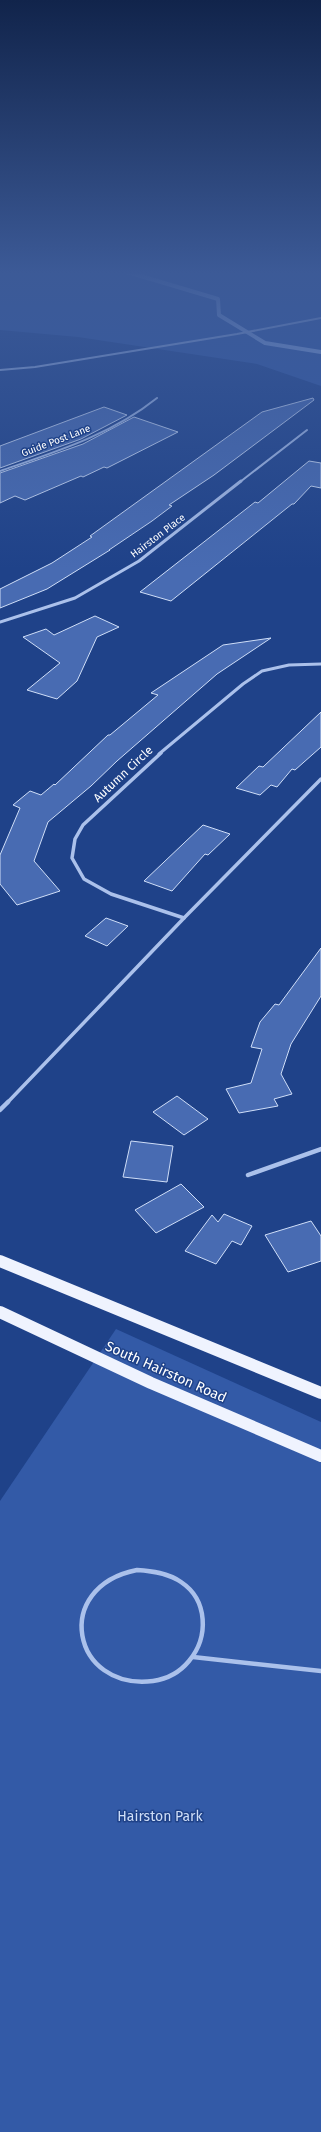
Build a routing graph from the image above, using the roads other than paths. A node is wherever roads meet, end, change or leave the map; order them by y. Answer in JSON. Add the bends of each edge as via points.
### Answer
{"nodes":[{"id":1,"x":156,"y":398,"type":"dead end"},
{"id":2,"x":307,"y":430,"type":"dead end"},
{"id":3,"x":0,"y":471,"type":"edge"},
{"id":4,"x":0,"y":622,"type":"edge"},
{"id":5,"x":321,"y":664,"type":"edge"},
{"id":6,"x":321,"y":779,"type":"edge"},
{"id":7,"x":184,"y":918,"type":"junction"},
{"id":8,"x":0,"y":1110,"type":"edge"},
{"id":9,"x":321,"y":1149,"type":"edge"},
{"id":10,"x":248,"y":1175,"type":"dead end"},
{"id":11,"x":0,"y":1261,"type":"edge"},
{"id":12,"x":0,"y":1312,"type":"edge"},
{"id":13,"x":321,"y":1393,"type":"edge"},
{"id":14,"x":321,"y":1456,"type":"edge"},
{"id":15,"x":193,"y":1657,"type":"junction"},
{"id":16,"x":321,"y":1671,"type":"edge"}],
"edges":[{"from":1,"to":3,"type":"street","name":"Guide Post Lane","via":[[146,408],[114,427]]},
{"from":2,"to":4,"type":"street","name":"Hairston Place","via":[[139,561],[75,598]]},
{"from":5,"to":7,"type":"street","name":"Autumn Circle","via":[[289,665],[262,671],[243,684],[154,758],[83,825],[75,839],[72,858],[84,879],[111,894]]},
{"from":6,"to":7,"type":"street"},
{"from":7,"to":8,"type":"street"},
{"from":9,"to":10,"type":"street"},
{"from":11,"to":13,"type":"main road"},
{"from":12,"to":14,"type":"main road","name":"South Hairston Road","via":[[151,1382]]},
{"from":15,"to":15,"type":"lane","via":[[201,1642],[204,1626],[202,1611],[192,1592],[171,1575],[154,1570],[121,1573],[106,1581],[94,1592],[85,1606],[81,1622],[82,1638],[88,1653],[99,1666],[113,1676],[130,1681],[148,1682],[166,1678],[181,1669]]},
{"from":15,"to":16,"type":"lane"}]}
